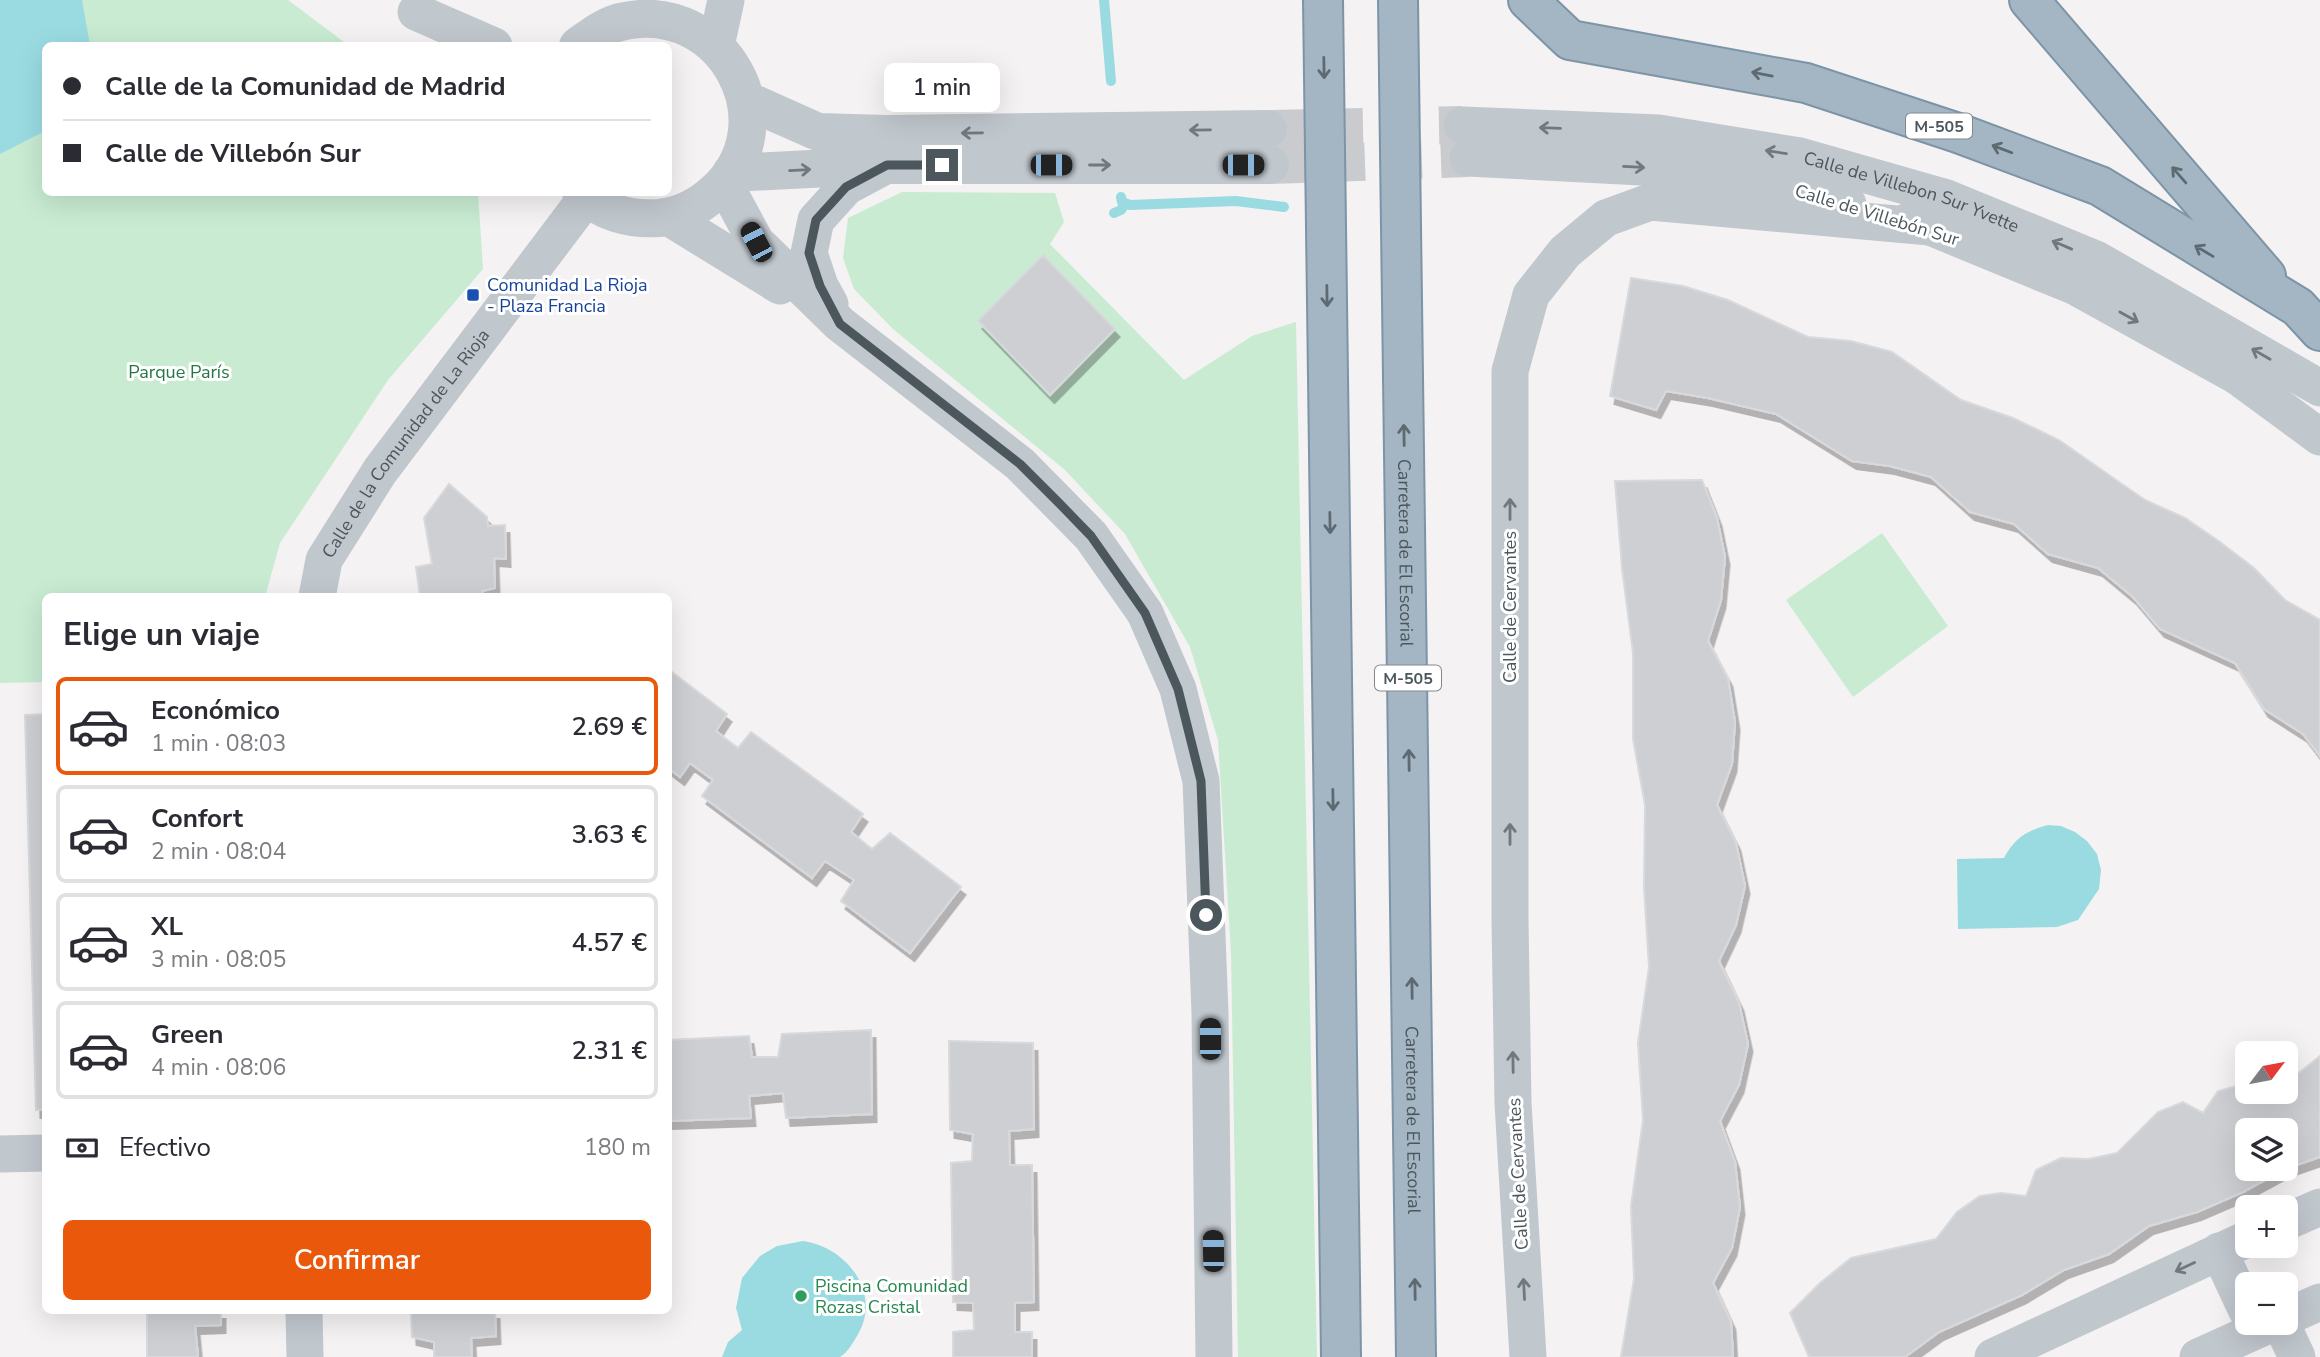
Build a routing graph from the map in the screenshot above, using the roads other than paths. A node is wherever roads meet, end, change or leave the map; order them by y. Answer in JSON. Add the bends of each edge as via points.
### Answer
{"nodes":[{"id":1,"x":726,"y":0,"type":"edge"},
{"id":2,"x":1323,"y":0,"type":"edge"},
{"id":3,"x":1398,"y":0,"type":"edge"},
{"id":4,"x":1413,"y":0,"type":"edge"},
{"id":5,"x":1528,"y":0,"type":"edge"},
{"id":6,"x":2029,"y":0,"type":"edge"},
{"id":7,"x":408,"y":6,"type":"edge"},
{"id":8,"x":654,"y":9,"type":"edge"},
{"id":9,"x":447,"y":42,"type":"edge"},
{"id":10,"x":485,"y":42,"type":"edge"},
{"id":11,"x":584,"y":42,"type":"edge"},
{"id":12,"x":716,"y":46,"type":"junction"},
{"id":13,"x":746,"y":100,"type":"junction"},
{"id":14,"x":1465,"y":142,"type":"joint"},
{"id":15,"x":887,"y":165,"type":"junction"},
{"id":16,"x":728,"y":178,"type":"junction"},
{"id":17,"x":582,"y":196,"type":"edge"},
{"id":18,"x":584,"y":196,"type":"edge"},
{"id":19,"x":668,"y":217,"type":"junction"},
{"id":20,"x":1930,"y":227,"type":"junction"},
{"id":21,"x":2288,"y":301,"type":"junction"},
{"id":22,"x":840,"y":324,"type":"junction"},
{"id":23,"x":1401,"y":327,"type":"junction"},
{"id":24,"x":2320,"y":331,"type":"edge"},
{"id":25,"x":2237,"y":376,"type":"junction"},
{"id":26,"x":2320,"y":388,"type":"edge"},
{"id":27,"x":2320,"y":437,"type":"edge"},
{"id":28,"x":2320,"y":456,"type":"edge"},
{"id":29,"x":318,"y":593,"type":"edge"},
{"id":30,"x":42,"y":1153,"type":"edge"},
{"id":31,"x":0,"y":1154,"type":"edge"},
{"id":32,"x":2320,"y":1207,"type":"edge"},
{"id":33,"x":2298,"y":1217,"type":"edge"},
{"id":34,"x":2233,"y":1245,"type":"edge"},
{"id":35,"x":2245,"y":1272,"type":"edge"},
{"id":36,"x":2320,"y":1302,"type":"edge"},
{"id":37,"x":2298,"y":1310,"type":"edge"},
{"id":38,"x":304,"y":1314,"type":"edge"},
{"id":39,"x":2240,"y":1335,"type":"edge"},
{"id":40,"x":2278,"y":1335,"type":"edge"},
{"id":41,"x":305,"y":1357,"type":"edge"},
{"id":42,"x":1214,"y":1357,"type":"edge"},
{"id":43,"x":1341,"y":1357,"type":"edge"},
{"id":44,"x":1416,"y":1357,"type":"edge"},
{"id":45,"x":1528,"y":1357,"type":"edge"},
{"id":46,"x":1993,"y":1357,"type":"edge"},
{"id":47,"x":2198,"y":1357,"type":"edge"},
{"id":48,"x":2298,"y":1357,"type":"edge"}],
"edges":[{"from":1,"to":12,"type":"street"},
{"from":2,"to":43,"type":"highway","one_way":true},
{"from":3,"to":23,"type":"highway","name":"Carretera de El Escorial","number":"M-505"},
{"from":4,"to":23,"type":"highway"},
{"from":21,"to":5,"type":"highway","number":"M-505","one_way":true,"via":[[2100,186],[1958,132],[1806,83],[1570,40]]},
{"from":21,"to":6,"type":"highway","one_way":true},
{"from":7,"to":9,"type":"street"},
{"from":7,"to":10,"type":"street"},
{"from":8,"to":11,"type":"street","via":[[600,30]]},
{"from":8,"to":12,"type":"street"},
{"from":12,"to":13,"type":"street","via":[[729,61]]},
{"from":15,"to":13,"type":"street","one_way":true,"via":[[1269,147],[818,132]]},
{"from":13,"to":16,"type":"street","via":[[742,150]]},
{"from":14,"to":20,"type":"street","name":"Calle de Villebón Sur","one_way":true,"via":[[1791,188]]},
{"from":26,"to":14,"type":"street","name":"Calle de Villebon Sur Yvette","one_way":true,"via":[[2096,259],[1947,198],[1800,156],[1659,132]]},
{"from":16,"to":15,"type":"street","one_way":true},
{"from":15,"to":22,"type":"street","via":[[846,187],[816,220],[809,253]]},
{"from":16,"to":19,"type":"street","via":[[698,204]]},
{"from":16,"to":22,"type":"street","via":[[756,242]]},
{"from":17,"to":29,"type":"street","name":"Calle de la Comunidad de La Rioja","via":[[380,471],[324,560]]},
{"from":18,"to":19,"type":"street","via":[[625,216]]},
{"from":19,"to":22,"type":"street"},
{"from":20,"to":25,"type":"street","name":"Calle de Villebón Sur","one_way":true,"via":[[2076,287]]},
{"from":45,"to":20,"type":"street","name":"Calle de Cervantes","one_way":true,"via":[[1513,1075],[1510,371],[1531,295],[1565,252],[1606,218],[1650,202]]},
{"from":21,"to":24,"type":"highway","number":"M-505"},
{"from":22,"to":42,"type":"street","via":[[1020,464],[1091,536],[1145,613],[1178,689],[1201,781],[1210,1013]]},
{"from":44,"to":23,"type":"highway","name":"Carretera de El Escorial","number":"M-505","one_way":true},
{"from":25,"to":27,"type":"street","name":"Calle de Villebón Sur"},
{"from":25,"to":28,"type":"street"},
{"from":30,"to":31,"type":"street"},
{"from":32,"to":33,"type":"street"},
{"from":34,"to":35,"type":"street"},
{"from":34,"to":46,"type":"street","one_way":true},
{"from":36,"to":37,"type":"street"},
{"from":38,"to":41,"type":"street"},
{"from":39,"to":47,"type":"street"},
{"from":40,"to":48,"type":"street"}]}
